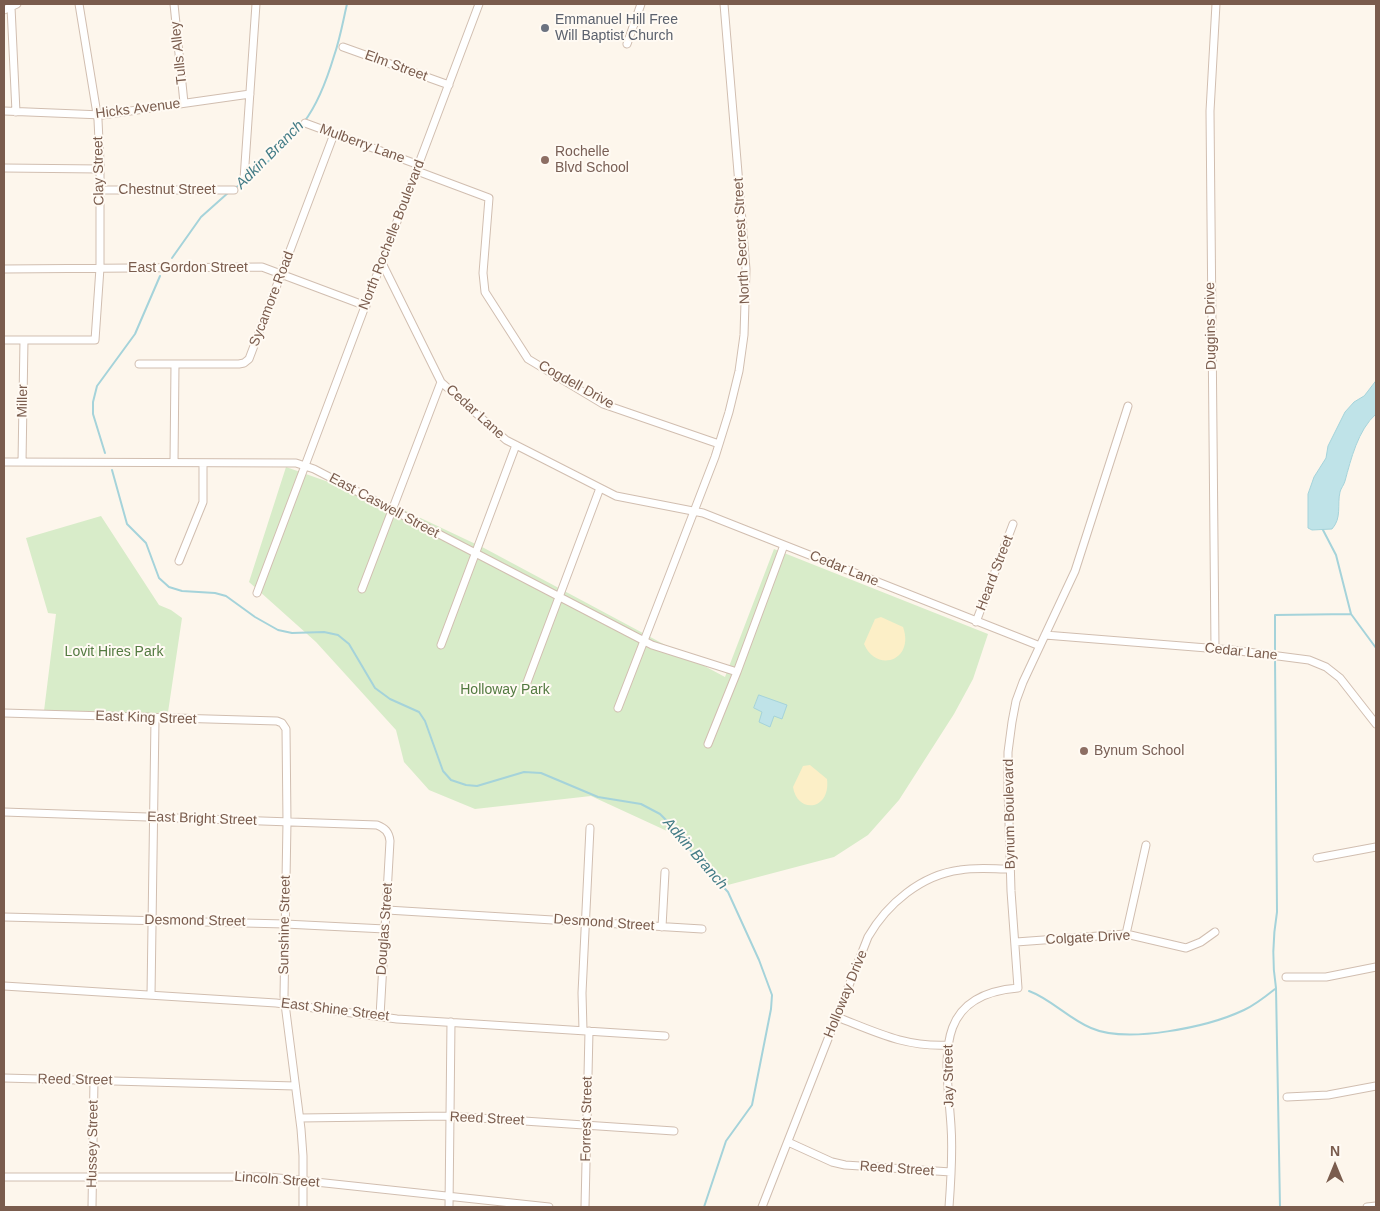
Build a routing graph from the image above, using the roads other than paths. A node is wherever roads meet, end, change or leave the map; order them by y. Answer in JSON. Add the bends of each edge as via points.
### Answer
{"nodes":[{"id":1,"x":79,"y":4,"type":"edge"},
{"id":2,"x":174,"y":4,"type":"edge"},
{"id":3,"x":256,"y":4,"type":"edge"},
{"id":4,"x":479,"y":4,"type":"edge"},
{"id":5,"x":641,"y":4,"type":"edge"},
{"id":6,"x":724,"y":4,"type":"edge"},
{"id":7,"x":1216,"y":4,"type":"edge"},
{"id":8,"x":11,"y":7,"type":"edge"},
{"id":9,"x":627,"y":44,"type":"dead end"},
{"id":10,"x":343,"y":47,"type":"dead end"},
{"id":11,"x":449,"y":85,"type":"junction"},
{"id":12,"x":250,"y":94,"type":"junction"},
{"id":13,"x":184,"y":103,"type":"junction"},
{"id":14,"x":4,"y":111,"type":"edge"},
{"id":15,"x":16,"y":112,"type":"junction"},
{"id":16,"x":97,"y":115,"type":"junction"},
{"id":17,"x":305,"y":123,"type":"dead end"},
{"id":18,"x":334,"y":134,"type":"junction"},
{"id":19,"x":4,"y":168,"type":"edge"},
{"id":20,"x":418,"y":168,"type":"junction"},
{"id":21,"x":100,"y":169,"type":"junction"},
{"id":22,"x":244,"y":179,"type":"dead end"},
{"id":23,"x":100,"y":190,"type":"junction"},
{"id":24,"x":234,"y":190,"type":"dead end"},
{"id":25,"x":475,"y":192,"type":"joint"},
{"id":26,"x":382,"y":263,"type":"junction"},
{"id":27,"x":100,"y":268,"type":"junction"},
{"id":28,"x":4,"y":269,"type":"edge"},
{"id":29,"x":282,"y":275,"type":"junction"},
{"id":30,"x":366,"y":306,"type":"junction"},
{"id":31,"x":4,"y":340,"type":"edge"},
{"id":32,"x":24,"y":340,"type":"junction"},
{"id":33,"x":139,"y":364,"type":"dead end"},
{"id":34,"x":175,"y":365,"type":"junction"},
{"id":35,"x":442,"y":382,"type":"junction"},
{"id":36,"x":1128,"y":406,"type":"dead end"},
{"id":37,"x":719,"y":444,"type":"junction"},
{"id":38,"x":516,"y":445,"type":"junction"},
{"id":39,"x":4,"y":462,"type":"edge"},
{"id":40,"x":22,"y":462,"type":"junction"},
{"id":41,"x":174,"y":462,"type":"junction"},
{"id":42,"x":203,"y":463,"type":"junction"},
{"id":43,"x":305,"y":466,"type":"junction"},
{"id":44,"x":600,"y":488,"type":"junction"},
{"id":45,"x":392,"y":510,"type":"junction"},
{"id":46,"x":694,"y":512,"type":"junction"},
{"id":47,"x":1013,"y":524,"type":"dead end"},
{"id":48,"x":784,"y":545,"type":"junction"},
{"id":49,"x":476,"y":554,"type":"junction"},
{"id":50,"x":179,"y":561,"type":"dead end"},
{"id":51,"x":362,"y":589,"type":"dead end"},
{"id":52,"x":257,"y":593,"type":"dead end"},
{"id":53,"x":559,"y":598,"type":"junction"},
{"id":54,"x":976,"y":622,"type":"junction"},
{"id":55,"x":1045,"y":635,"type":"junction"},
{"id":56,"x":644,"y":642,"type":"junction"},
{"id":57,"x":441,"y":645,"type":"dead end"},
{"id":58,"x":1040,"y":646,"type":"junction"},
{"id":59,"x":1215,"y":648,"type":"junction"},
{"id":60,"x":737,"y":672,"type":"junction"},
{"id":61,"x":526,"y":685,"type":"dead end"},
{"id":62,"x":618,"y":708,"type":"dead end"},
{"id":63,"x":4,"y":713,"type":"edge"},
{"id":64,"x":155,"y":718,"type":"junction"},
{"id":65,"x":1376,"y":724,"type":"edge"},
{"id":66,"x":286,"y":729,"type":"joint"},
{"id":67,"x":708,"y":744,"type":"dead end"},
{"id":68,"x":4,"y":812,"type":"edge"},
{"id":69,"x":153,"y":817,"type":"junction"},
{"id":70,"x":287,"y":822,"type":"junction"},
{"id":71,"x":590,"y":828,"type":"dead end"},
{"id":72,"x":390,"y":841,"type":"joint"},
{"id":73,"x":1146,"y":845,"type":"dead end"},
{"id":74,"x":1376,"y":847,"type":"edge"},
{"id":75,"x":1317,"y":858,"type":"dead end"},
{"id":76,"x":1010,"y":869,"type":"junction"},
{"id":77,"x":665,"y":872,"type":"dead end"},
{"id":78,"x":387,"y":910,"type":"junction"},
{"id":79,"x":4,"y":917,"type":"edge"},
{"id":80,"x":151,"y":920,"type":"junction"},
{"id":81,"x":585,"y":922,"type":"junction"},
{"id":82,"x":285,"y":924,"type":"junction"},
{"id":83,"x":662,"y":927,"type":"junction"},
{"id":84,"x":385,"y":929,"type":"junction"},
{"id":85,"x":702,"y":929,"type":"dead end"},
{"id":86,"x":1215,"y":932,"type":"dead end"},
{"id":87,"x":1126,"y":934,"type":"junction"},
{"id":88,"x":1016,"y":942,"type":"junction"},
{"id":89,"x":1376,"y":967,"type":"edge"},
{"id":90,"x":1286,"y":977,"type":"dead end"},
{"id":91,"x":4,"y":986,"type":"edge"},
{"id":92,"x":1018,"y":988,"type":"joint"},
{"id":93,"x":151,"y":995,"type":"junction"},
{"id":94,"x":285,"y":1004,"type":"junction"},
{"id":95,"x":380,"y":1016,"type":"junction"},
{"id":96,"x":837,"y":1017,"type":"junction"},
{"id":97,"x":451,"y":1022,"type":"junction"},
{"id":98,"x":586,"y":1031,"type":"junction"},
{"id":99,"x":665,"y":1036,"type":"dead end"},
{"id":100,"x":948,"y":1045,"type":"junction"},
{"id":101,"x":4,"y":1078,"type":"edge"},
{"id":102,"x":94,"y":1080,"type":"junction"},
{"id":103,"x":295,"y":1086,"type":"junction"},
{"id":104,"x":1376,"y":1086,"type":"edge"},
{"id":105,"x":1287,"y":1097,"type":"dead end"},
{"id":106,"x":449,"y":1116,"type":"junction"},
{"id":107,"x":300,"y":1118,"type":"junction"},
{"id":108,"x":586,"y":1125,"type":"junction"},
{"id":109,"x":674,"y":1131,"type":"dead end"},
{"id":110,"x":788,"y":1142,"type":"junction"},
{"id":111,"x":951,"y":1172,"type":"junction"},
{"id":112,"x":4,"y":1177,"type":"edge"},
{"id":113,"x":92,"y":1178,"type":"junction"},
{"id":114,"x":304,"y":1180,"type":"junction"},
{"id":115,"x":448,"y":1196,"type":"junction"},
{"id":116,"x":1376,"y":1206,"type":"edge"},
{"id":117,"x":92,"y":1207,"type":"edge"},
{"id":118,"x":303,"y":1207,"type":"edge"},
{"id":119,"x":449,"y":1207,"type":"edge"},
{"id":120,"x":549,"y":1207,"type":"edge"},
{"id":121,"x":585,"y":1207,"type":"edge"},
{"id":122,"x":762,"y":1207,"type":"edge"},
{"id":123,"x":949,"y":1207,"type":"edge"},
{"id":124,"x":1367,"y":1207,"type":"edge"}],
"edges":[{"from":1,"to":16,"type":"street","name":"Clay Street"},
{"from":2,"to":13,"type":"street","name":"Tulls Alley"},
{"from":3,"to":12,"type":"street"},
{"from":4,"to":11,"type":"street","name":"North Rochelle Boulevard"},
{"from":5,"to":9,"type":"street"},
{"from":6,"to":37,"type":"street","name":"North Secrest Street","via":[[742,212],[746,306],[739,371]]},
{"from":7,"to":59,"type":"street","name":"Duggins Drive","via":[[1210,111]]},
{"from":8,"to":15,"type":"street"},
{"from":10,"to":11,"type":"street","name":"Elm Street"},
{"from":11,"to":20,"type":"street","name":"North Rochelle Boulevard"},
{"from":12,"to":13,"type":"street","name":"Hicks Avenue"},
{"from":12,"to":22,"type":"street"},
{"from":13,"to":16,"type":"street","name":"Hicks Avenue"},
{"from":14,"to":15,"type":"street","name":"Hicks Avenue"},
{"from":15,"to":16,"type":"street","name":"Hicks Avenue"},
{"from":16,"to":21,"type":"street","name":"Clay Street"},
{"from":17,"to":18,"type":"street","name":"Mulberry Lane"},
{"from":18,"to":20,"type":"street","name":"Mulberry Lane"},
{"from":18,"to":29,"type":"street","name":"Sycamore Road"},
{"from":19,"to":21,"type":"street"},
{"from":20,"to":25,"type":"street","name":"Mulberry Lane"},
{"from":20,"to":26,"type":"street","name":"North Rochelle Boulevard"},
{"from":21,"to":23,"type":"street","name":"Clay Street"},
{"from":23,"to":24,"type":"street","name":"Chestnut Street"},
{"from":23,"to":27,"type":"street","name":"Clay Street"},
{"from":25,"to":37,"type":"street","name":"Cogdell Drive","via":[[489,198],[483,274],[485,292],[528,358],[603,404]]},
{"from":26,"to":30,"type":"street","name":"North Rochelle Boulevard"},
{"from":26,"to":35,"type":"street","name":"Cedar Lane"},
{"from":27,"to":28,"type":"street","name":"East Gordon Street"},
{"from":27,"to":29,"type":"street","name":"East Gordon Street","via":[[262,267]]},
{"from":27,"to":32,"type":"street","name":"Clay Street","via":[[96,340]]},
{"from":29,"to":30,"type":"street","name":"East Gordon Street"},
{"from":29,"to":34,"type":"street","name":"Sycamore Road","via":[[249,359],[244,363]]},
{"from":30,"to":43,"type":"street","name":"North Rochelle Boulevard"},
{"from":31,"to":32,"type":"street"},
{"from":32,"to":40,"type":"street","name":"Miller"},
{"from":33,"to":34,"type":"street","name":"Sycamore Road"},
{"from":34,"to":41,"type":"street"},
{"from":35,"to":38,"type":"street","name":"Cedar Lane","via":[[506,440]]},
{"from":35,"to":45,"type":"street"},
{"from":36,"to":55,"type":"street","via":[[1078,562]]},
{"from":37,"to":46,"type":"street","name":"North Secrest Street"},
{"from":38,"to":44,"type":"street","name":"Cedar Lane"},
{"from":38,"to":49,"type":"street"},
{"from":39,"to":40,"type":"street","name":"East Caswell Street"},
{"from":40,"to":41,"type":"street","name":"East Caswell Street"},
{"from":41,"to":42,"type":"street","name":"East Caswell Street"},
{"from":42,"to":43,"type":"street","name":"East Caswell Street","via":[[296,463]]},
{"from":42,"to":50,"type":"street","via":[[203,502]]},
{"from":43,"to":45,"type":"street","name":"East Caswell Street"},
{"from":43,"to":52,"type":"street","name":"North Rochelle Boulevard"},
{"from":44,"to":46,"type":"street","name":"Cedar Lane","via":[[616,496]]},
{"from":44,"to":53,"type":"street"},
{"from":45,"to":49,"type":"street","name":"East Caswell Street"},
{"from":45,"to":51,"type":"street"},
{"from":46,"to":48,"type":"street","name":"Cedar Lane"},
{"from":46,"to":56,"type":"street","name":"North Secrest Street"},
{"from":47,"to":54,"type":"street","name":"Heard Street"},
{"from":48,"to":54,"type":"street","name":"Cedar Lane"},
{"from":48,"to":60,"type":"street"},
{"from":49,"to":53,"type":"street","name":"East Caswell Street"},
{"from":49,"to":57,"type":"street"},
{"from":53,"to":56,"type":"street","name":"East Caswell Street"},
{"from":53,"to":61,"type":"street"},
{"from":54,"to":58,"type":"street","name":"Cedar Lane"},
{"from":55,"to":58,"type":"street"},
{"from":55,"to":59,"type":"street","name":"Cedar Lane"},
{"from":56,"to":60,"type":"street","name":"East Caswell Street"},
{"from":56,"to":62,"type":"street","name":"North Secrest Street"},
{"from":58,"to":76,"type":"street","name":"Bynum Boulevard","via":[[1016,701],[1010,736]]},
{"from":59,"to":65,"type":"street","name":"Cedar Lane","via":[[1318,663],[1340,678]]},
{"from":60,"to":67,"type":"street"},
{"from":63,"to":64,"type":"street","name":"East King Street"},
{"from":64,"to":66,"type":"street","name":"East King Street","via":[[277,721]]},
{"from":64,"to":69,"type":"street"},
{"from":66,"to":70,"type":"street","name":"Sunshine Street"},
{"from":68,"to":69,"type":"street","name":"East Bright Street"},
{"from":69,"to":70,"type":"street","name":"East Bright Street"},
{"from":69,"to":80,"type":"street"},
{"from":70,"to":72,"type":"street","name":"East Bright Street","via":[[377,825],[390,834]]},
{"from":70,"to":82,"type":"street","name":"Sunshine Street"},
{"from":71,"to":81,"type":"street","name":"Forrest Street"},
{"from":72,"to":78,"type":"street","name":"Douglas Street"},
{"from":73,"to":87,"type":"street"},
{"from":74,"to":75,"type":"street"},
{"from":76,"to":88,"type":"street","name":"Bynum Boulevard"},
{"from":76,"to":96,"type":"street","name":"Holloway Drive","via":[[953,871],[929,880],[900,898],[868,937]]},
{"from":77,"to":83,"type":"street"},
{"from":78,"to":81,"type":"street","name":"Desmond Street"},
{"from":78,"to":84,"type":"street","name":"Douglas Street"},
{"from":79,"to":80,"type":"street","name":"Desmond Street"},
{"from":80,"to":82,"type":"street","name":"Desmond Street"},
{"from":80,"to":93,"type":"street"},
{"from":81,"to":83,"type":"street","name":"Desmond Street"},
{"from":81,"to":98,"type":"street","name":"Forrest Street","via":[[582,993]]},
{"from":82,"to":84,"type":"street","name":"Desmond Street"},
{"from":82,"to":94,"type":"street","name":"Sunshine Street"},
{"from":83,"to":85,"type":"street","name":"Desmond Street"},
{"from":84,"to":95,"type":"street","name":"Douglas Street"},
{"from":86,"to":87,"type":"street","name":"Colgate Drive","via":[[1186,948]]},
{"from":87,"to":88,"type":"street","name":"Colgate Drive"},
{"from":88,"to":92,"type":"street","name":"Bynum Boulevard"},
{"from":89,"to":90,"type":"street","via":[[1326,977]]},
{"from":91,"to":93,"type":"street","name":"East Shine Street"},
{"from":92,"to":100,"type":"street","name":"Jay Street","via":[[990,993],[973,1002],[956,1020]]},
{"from":93,"to":94,"type":"street","name":"East Shine Street"},
{"from":94,"to":95,"type":"street","name":"East Shine Street"},
{"from":94,"to":103,"type":"street","name":"Sunshine Street"},
{"from":95,"to":97,"type":"street","name":"East Shine Street"},
{"from":96,"to":100,"type":"street","via":[[904,1042]]},
{"from":96,"to":110,"type":"street","name":"Holloway Drive"},
{"from":97,"to":98,"type":"street","name":"East Shine Street"},
{"from":97,"to":106,"type":"street"},
{"from":98,"to":99,"type":"street","name":"East Shine Street"},
{"from":98,"to":108,"type":"street","name":"Forrest Street"},
{"from":100,"to":111,"type":"street","name":"Jay Street"},
{"from":101,"to":102,"type":"street","name":"Reed Street"},
{"from":102,"to":103,"type":"street","name":"Reed Street"},
{"from":102,"to":113,"type":"street","name":"Hussey Street"},
{"from":103,"to":107,"type":"street","name":"Sunshine Street"},
{"from":104,"to":105,"type":"street","via":[[1328,1096]]},
{"from":106,"to":107,"type":"street","name":"Reed Street"},
{"from":106,"to":108,"type":"street","name":"Reed Street"},
{"from":106,"to":115,"type":"street"},
{"from":107,"to":114,"type":"street","name":"Sunshine Street"},
{"from":108,"to":109,"type":"street","name":"Reed Street"},
{"from":108,"to":121,"type":"street","name":"Forrest Street"},
{"from":110,"to":111,"type":"street","name":"Reed Street","via":[[845,1165]]},
{"from":110,"to":122,"type":"street","name":"Holloway Drive"},
{"from":111,"to":123,"type":"street","name":"Jay Street"},
{"from":112,"to":113,"type":"street","name":"Lincoln Street"},
{"from":113,"to":114,"type":"street","name":"Lincoln Street","via":[[230,1176]]},
{"from":113,"to":117,"type":"street","name":"Hussey Street"},
{"from":114,"to":115,"type":"street","name":"Lincoln Street"},
{"from":114,"to":118,"type":"street","name":"Sunshine Street"},
{"from":115,"to":119,"type":"street"},
{"from":115,"to":120,"type":"street","name":"Lincoln Street"},
{"from":116,"to":124,"type":"street"}]}
